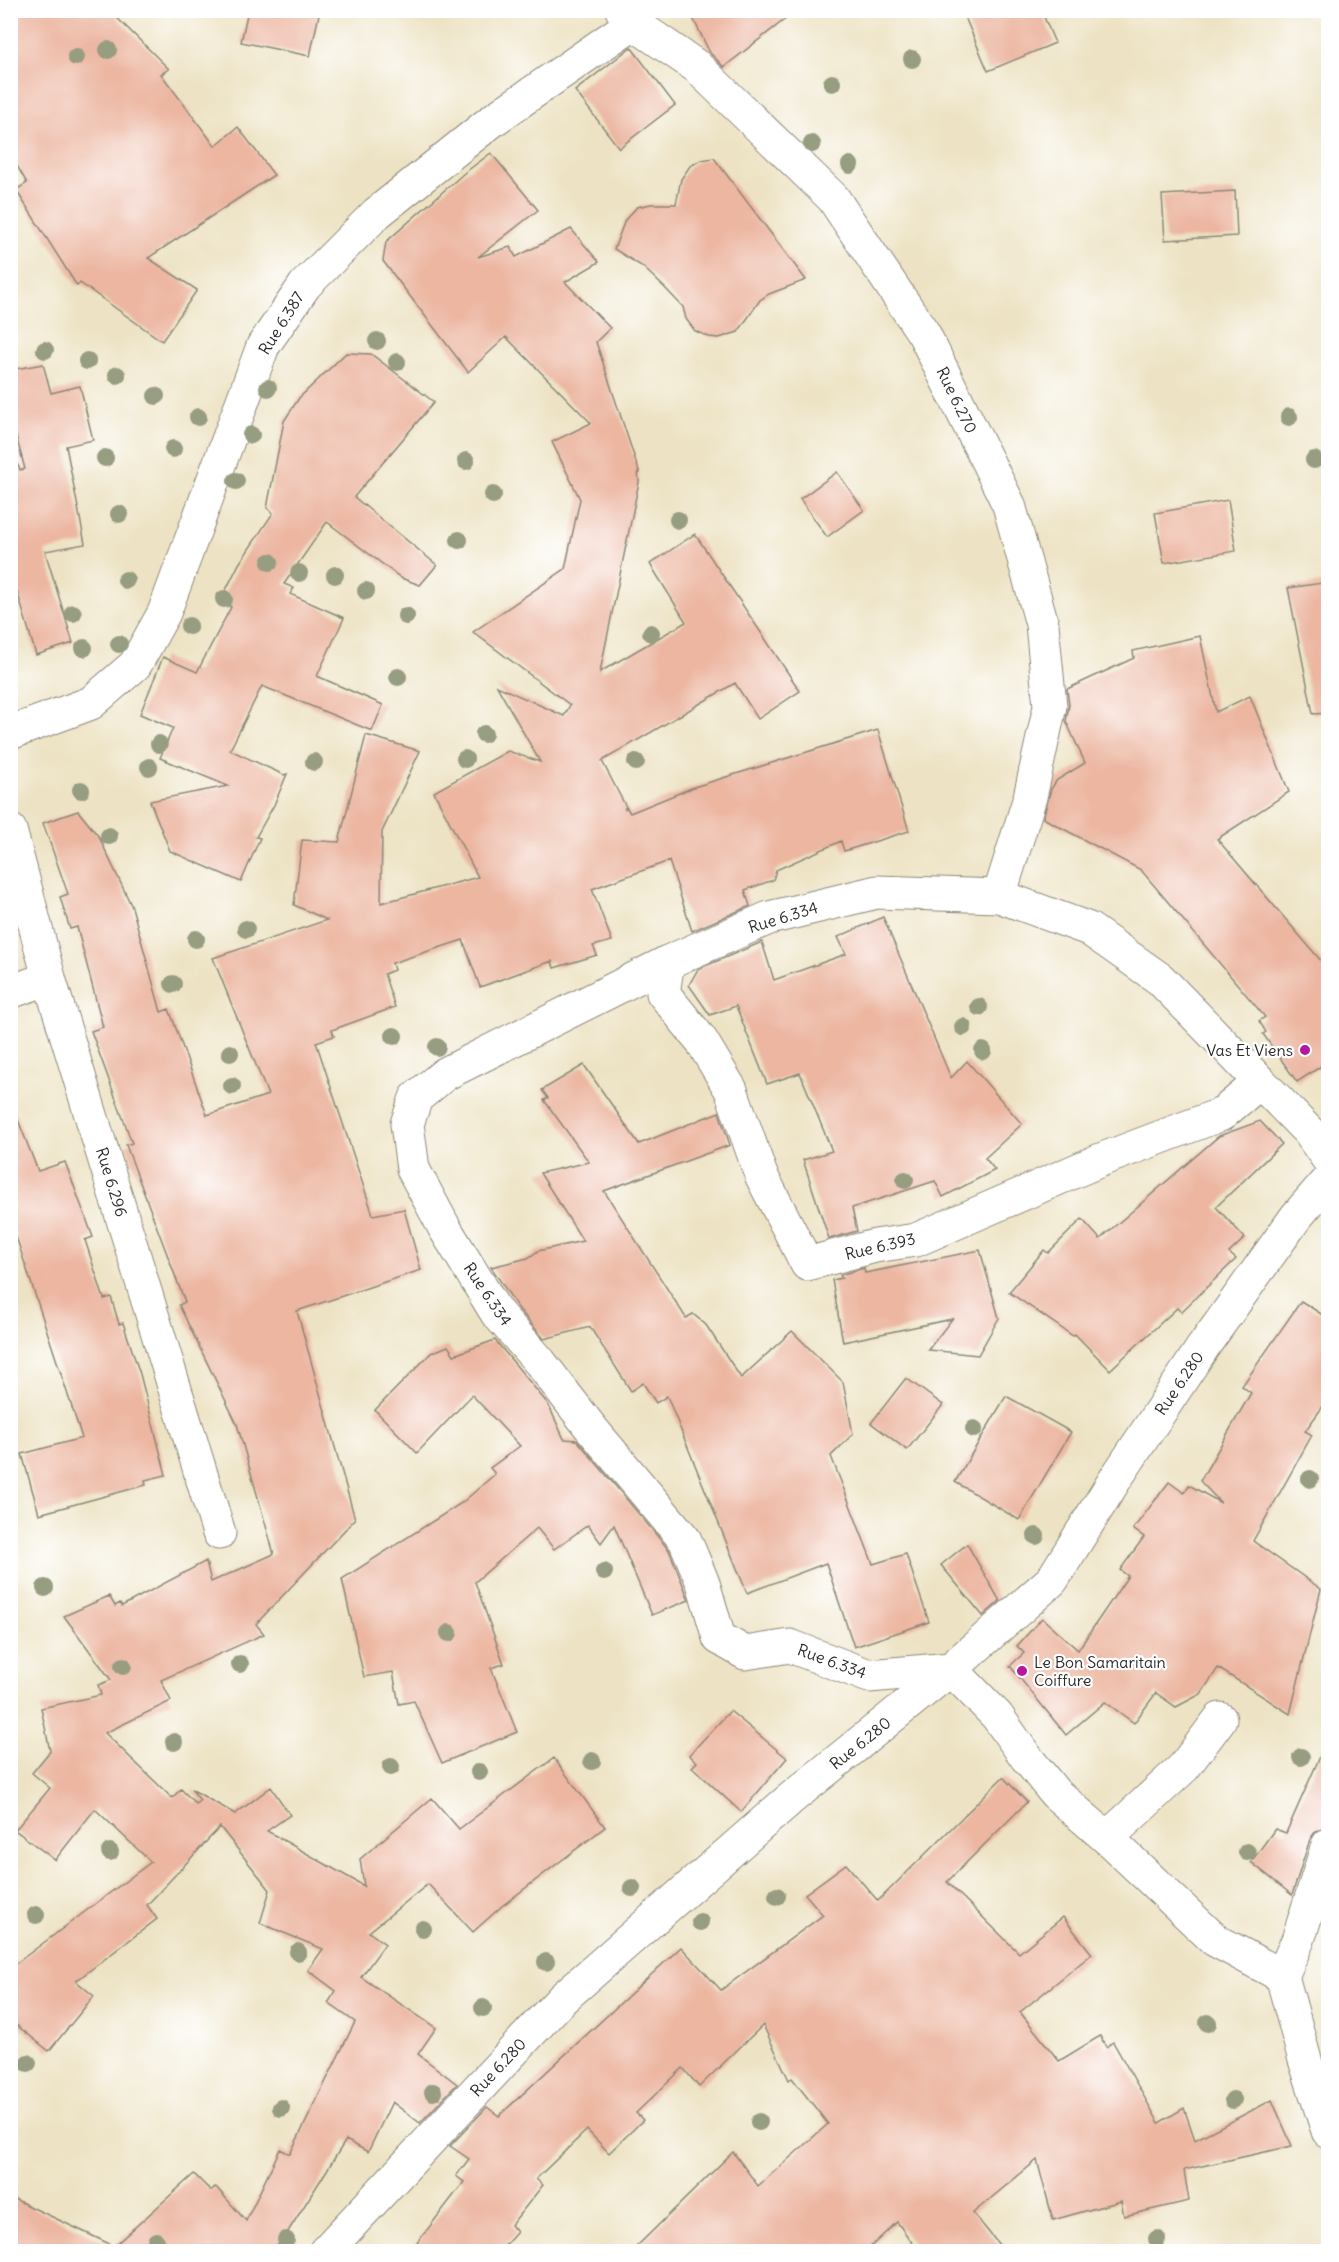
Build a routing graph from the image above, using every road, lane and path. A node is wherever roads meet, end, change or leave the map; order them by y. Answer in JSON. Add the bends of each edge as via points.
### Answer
{"nodes":[{"id":1,"x":632,"y":15,"type":"edge"},
{"id":2,"x":10,"y":733,"type":"edge"},
{"id":3,"x":10,"y":830,"type":"edge"},
{"id":4,"x":999,"y":896,"type":"junction"},
{"id":5,"x":668,"y":962,"type":"junction"},
{"id":6,"x":49,"y":978,"type":"junction"},
{"id":7,"x":10,"y":992,"type":"edge"},
{"id":8,"x":1260,"y":1082,"type":"junction"},
{"id":9,"x":1329,"y":1159,"type":"edge"},
{"id":10,"x":1329,"y":1180,"type":"edge"},
{"id":11,"x":219,"y":1533,"type":"dead end"},
{"id":12,"x":951,"y":1669,"type":"junction"},
{"id":13,"x":1220,"y":1719,"type":"dead end"},
{"id":14,"x":1107,"y":1838,"type":"junction"},
{"id":15,"x":1329,"y":1845,"type":"edge"},
{"id":16,"x":1282,"y":1976,"type":"junction"},
{"id":17,"x":1329,"y":2131,"type":"edge"},
{"id":18,"x":325,"y":2252,"type":"edge"}],
"edges":[{"from":1,"to":2,"type":"street","name":"Rue 6.387","via":[[377,213],[305,285],[263,346],[164,613],[135,665],[91,703]]},
{"from":1,"to":4,"type":"street","name":"Rue 6.270","via":[[696,66],[833,198],[924,334],[1009,505],[1042,624],[1050,706],[1030,797]]},
{"from":3,"to":6,"type":"street","name":"Rue 6.296"},
{"from":4,"to":5,"type":"street","name":"Rue 6.334","via":[[877,892],[769,918]]},
{"from":4,"to":8,"type":"street","name":"Rue 6.334","via":[[1098,935],[1160,980]]},
{"from":5,"to":8,"type":"street","name":"Rue 6.393","via":[[663,993],[701,1040],[731,1090],[761,1175],[807,1264],[916,1240],[1103,1159],[1222,1114]]},
{"from":5,"to":12,"type":"street","name":"Rue 6.334","via":[[446,1074],[416,1098],[407,1124],[413,1169],[496,1312],[685,1540],[719,1638],[745,1653],[790,1646],[869,1677]]},
{"from":6,"to":7,"type":"street"},
{"from":6,"to":11,"type":"street","name":"Rue 6.296"},
{"from":8,"to":9,"type":"street","name":"Rue 6.334","via":[[1309,1132]]},
{"from":10,"to":12,"type":"street","name":"Rue 6.280","via":[[1296,1217],[1203,1347],[1052,1581]]},
{"from":12,"to":14,"type":"street","via":[[997,1716],[1055,1793]]},
{"from":12,"to":18,"type":"street","name":"Rue 6.280","via":[[697,1878],[563,1998]]},
{"from":13,"to":14,"type":"street","via":[[1184,1767]]},
{"from":14,"to":16,"type":"street","via":[[1215,1940]]},
{"from":15,"to":16,"type":"street"},
{"from":16,"to":17,"type":"street"}]}
